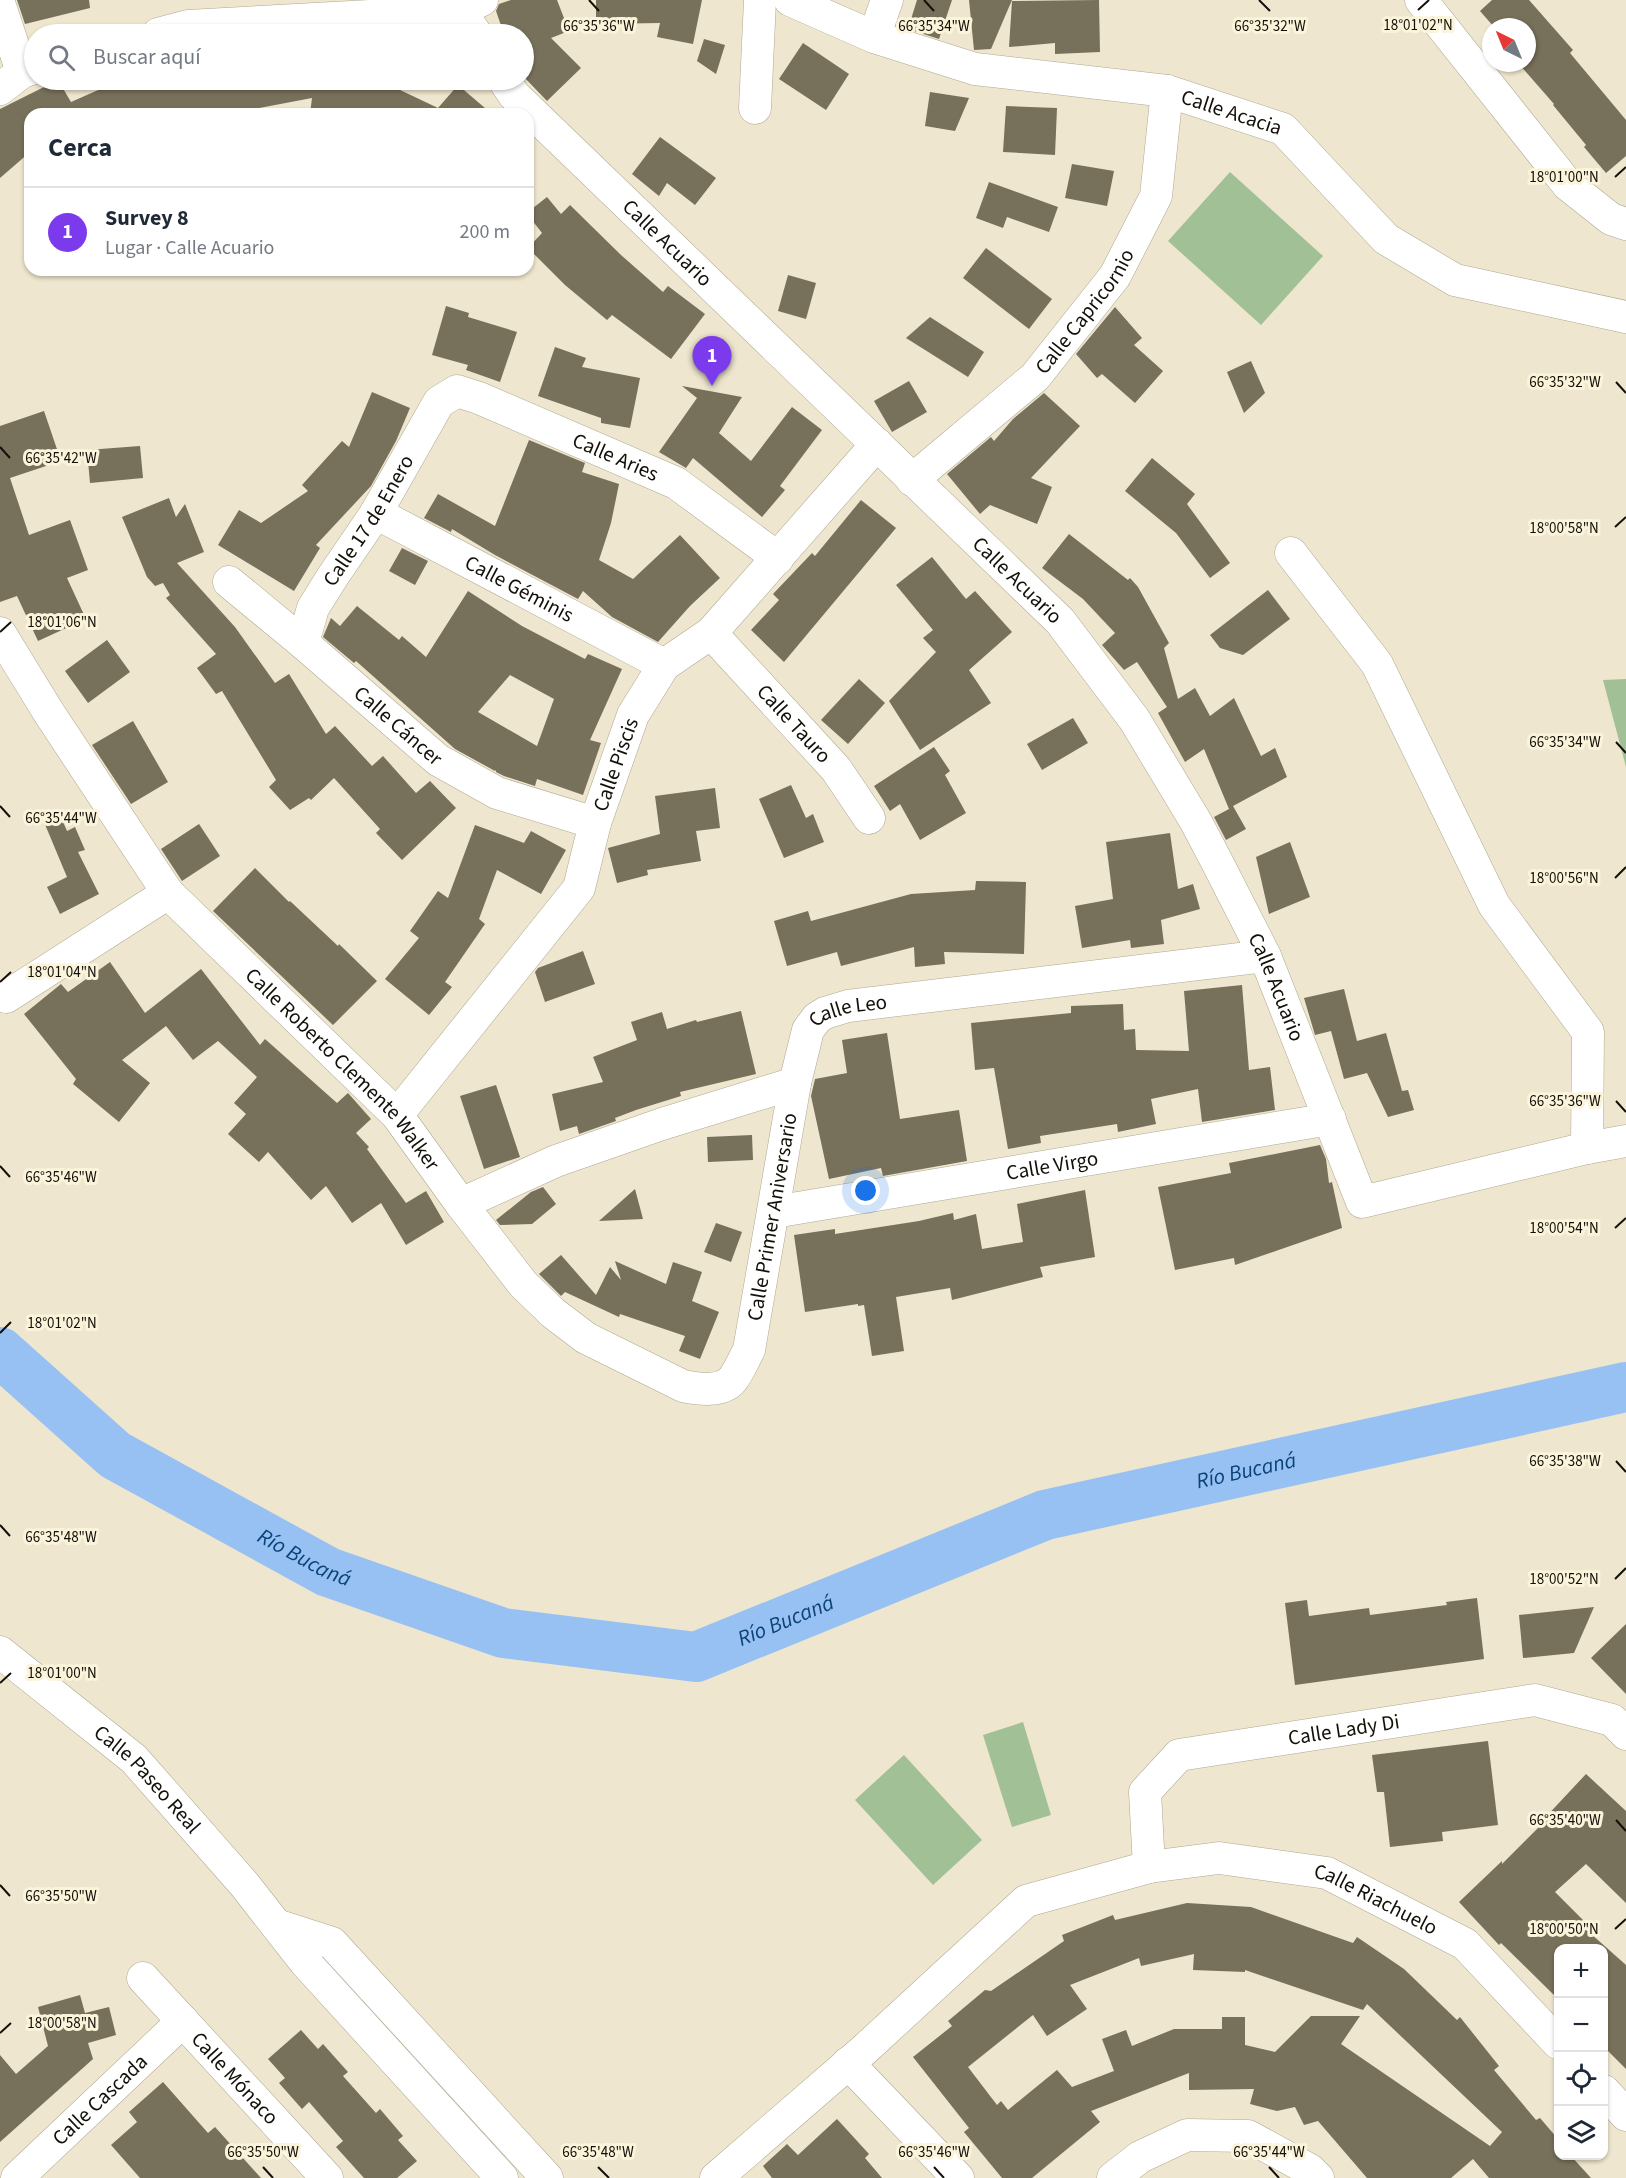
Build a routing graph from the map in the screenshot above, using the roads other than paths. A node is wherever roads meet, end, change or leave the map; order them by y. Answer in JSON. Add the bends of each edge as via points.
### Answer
{"nodes":[{"id":1,"x":760,"y":0,"type":"edge"},
{"id":2,"x":790,"y":0,"type":"edge"},
{"id":3,"x":888,"y":0,"type":"edge"},
{"id":4,"x":1421,"y":0,"type":"edge"},
{"id":5,"x":0,"y":6,"type":"edge"},
{"id":6,"x":469,"y":11,"type":"edge"},
{"id":7,"x":225,"y":24,"type":"edge"},
{"id":8,"x":874,"y":37,"type":"junction"},
{"id":9,"x":19,"y":76,"type":"edge"},
{"id":10,"x":511,"y":90,"type":"edge"},
{"id":11,"x":1167,"y":91,"type":"junction"},
{"id":12,"x":528,"y":108,"type":"edge"},
{"id":13,"x":754,"y":108,"type":"dead end"},
{"id":14,"x":534,"y":114,"type":"edge"},
{"id":15,"x":1626,"y":224,"type":"edge"},
{"id":16,"x":1626,"y":317,"type":"edge"},
{"id":17,"x":439,"y":402,"type":"joint"},
{"id":18,"x":877,"y":444,"type":"junction"},
{"id":19,"x":912,"y":480,"type":"junction"},
{"id":20,"x":376,"y":513,"type":"junction"},
{"id":21,"x":1291,"y":553,"type":"dead end"},
{"id":22,"x":778,"y":558,"type":"junction"},
{"id":23,"x":229,"y":582,"type":"dead end"},
{"id":24,"x":0,"y":633,"type":"edge"},
{"id":25,"x":711,"y":633,"type":"junction"},
{"id":26,"x":303,"y":643,"type":"junction"},
{"id":27,"x":664,"y":665,"type":"junction"},
{"id":28,"x":869,"y":818,"type":"dead end"},
{"id":29,"x":595,"y":823,"type":"junction"},
{"id":30,"x":168,"y":893,"type":"junction"},
{"id":31,"x":1265,"y":956,"type":"junction"},
{"id":32,"x":6,"y":997,"type":"dead end"},
{"id":33,"x":795,"y":1083,"type":"junction"},
{"id":34,"x":397,"y":1115,"type":"junction"},
{"id":35,"x":1330,"y":1119,"type":"junction"},
{"id":36,"x":1626,"y":1141,"type":"edge"},
{"id":37,"x":1587,"y":1148,"type":"junction"},
{"id":38,"x":461,"y":1204,"type":"junction"},
{"id":39,"x":774,"y":1212,"type":"junction"},
{"id":40,"x":749,"y":1350,"type":"joint"},
{"id":41,"x":0,"y":1652,"type":"edge"},
{"id":42,"x":1626,"y":1734,"type":"edge"},
{"id":43,"x":1149,"y":1868,"type":"junction"},
{"id":44,"x":276,"y":1925,"type":"junction"},
{"id":45,"x":143,"y":1978,"type":"dead end"},
{"id":46,"x":183,"y":2021,"type":"junction"},
{"id":47,"x":1554,"y":2039,"type":"edge"},
{"id":48,"x":848,"y":2063,"type":"junction"},
{"id":49,"x":1608,"y":2095,"type":"edge"},
{"id":50,"x":1626,"y":2115,"type":"edge"},
{"id":51,"x":17,"y":2178,"type":"edge"},
{"id":52,"x":327,"y":2178,"type":"edge"},
{"id":53,"x":502,"y":2178,"type":"edge"},
{"id":54,"x":546,"y":2178,"type":"edge"},
{"id":55,"x":716,"y":2178,"type":"edge"},
{"id":56,"x":958,"y":2178,"type":"edge"},
{"id":57,"x":1113,"y":2178,"type":"edge"},
{"id":58,"x":1318,"y":2178,"type":"edge"}],
"edges":[{"from":1,"to":13,"type":"street"},
{"from":2,"to":8,"type":"street","name":"Calle Acacia"},
{"from":3,"to":8,"type":"street"},
{"from":4,"to":15,"type":"street","via":[[1568,185],[1611,219]]},
{"from":5,"to":9,"type":"street"},
{"from":6,"to":7,"type":"street"},
{"from":8,"to":11,"type":"street","name":"Calle Acacia","via":[[975,69]]},
{"from":10,"to":12,"type":"street","name":"Calle Acuario"},
{"from":11,"to":16,"type":"street","name":"Calle Acacia","via":[[1283,129],[1386,239],[1455,280]]},
{"from":11,"to":19,"type":"street","name":"Calle Capricornio","via":[[1156,196],[1115,276],[1035,377]]},
{"from":14,"to":18,"type":"street","name":"Calle Acuario"},
{"from":17,"to":20,"type":"street","name":"Calle 17 de Enero"},
{"from":17,"to":22,"type":"street","name":"Calle Aries","via":[[457,391],[479,398],[676,483]]},
{"from":18,"to":19,"type":"street","name":"Calle Acuario"},
{"from":18,"to":22,"type":"street","name":"Calle Piscis"},
{"from":19,"to":31,"type":"street","name":"Calle Acuario","via":[[1060,621],[1134,719],[1196,822]]},
{"from":20,"to":26,"type":"street","name":"Calle 17 de Enero","via":[[314,608]]},
{"from":20,"to":27,"type":"street","name":"Calle Géminis"},
{"from":21,"to":37,"type":"street","via":[[1377,664],[1494,905],[1588,1032]]},
{"from":22,"to":25,"type":"street","name":"Calle Piscis"},
{"from":23,"to":26,"type":"street","name":"Calle Cáncer"},
{"from":24,"to":30,"type":"street","name":"Calle Roberto Clemente Walker"},
{"from":25,"to":27,"type":"street","name":"Calle Piscis"},
{"from":25,"to":28,"type":"street","name":"Calle Tauro","via":[[836,769]]},
{"from":26,"to":29,"type":"street","name":"Calle Cáncer","via":[[438,760],[497,793]]},
{"from":27,"to":29,"type":"street","name":"Calle Piscis","via":[[633,715]]},
{"from":29,"to":34,"type":"street","name":"Calle Piscis","via":[[579,888]]},
{"from":30,"to":32,"type":"street"},
{"from":30,"to":34,"type":"street","name":"Calle Roberto Clemente Walker"},
{"from":31,"to":33,"type":"street","name":"Calle Leo","via":[[825,1012],[808,1030]]},
{"from":31,"to":35,"type":"street","name":"Calle Acuario"},
{"from":33,"to":38,"type":"street","via":[[556,1161]]},
{"from":33,"to":39,"type":"street","name":"Calle Primer Aniversario"},
{"from":34,"to":38,"type":"street","name":"Calle Roberto Clemente Walker"},
{"from":35,"to":37,"type":"street","name":"Calle Acuario","via":[[1362,1202]]},
{"from":35,"to":39,"type":"street","name":"Calle Virgo"},
{"from":36,"to":37,"type":"street"},
{"from":38,"to":40,"type":"street","name":"Calle Roberto Clemente Walker","via":[[523,1284],[553,1313],[586,1338],[636,1364],[683,1386],[699,1390],[716,1388],[732,1381]]},
{"from":39,"to":40,"type":"street","name":"Calle Primer Aniversario"},
{"from":41,"to":44,"type":"street","name":"Calle Paseo Real","via":[[134,1759]]},
{"from":42,"to":43,"type":"street","name":"Calle Lady Di","via":[[1612,1720],[1535,1700],[1179,1755],[1145,1792]]},
{"from":43,"to":47,"type":"street","name":"Calle Riachuelo","via":[[1219,1858],[1327,1873],[1465,1944]]},
{"from":43,"to":48,"type":"street","name":"Calle Riachuelo","via":[[1026,1901]]},
{"from":44,"to":53,"type":"street","name":"Calle Paseo Real","via":[[305,1962]]},
{"from":44,"to":54,"type":"street","via":[[332,1943]]},
{"from":45,"to":46,"type":"street","name":"Calle Mónaco"},
{"from":46,"to":51,"type":"street","name":"Calle Cascada"},
{"from":46,"to":52,"type":"street","name":"Calle Mónaco"},
{"from":48,"to":55,"type":"street","name":"Calle Riachuelo"},
{"from":48,"to":56,"type":"street"},
{"from":49,"to":50,"type":"street"},
{"from":57,"to":58,"type":"street","via":[[1140,2157],[1186,2135],[1248,2136]]}]}
